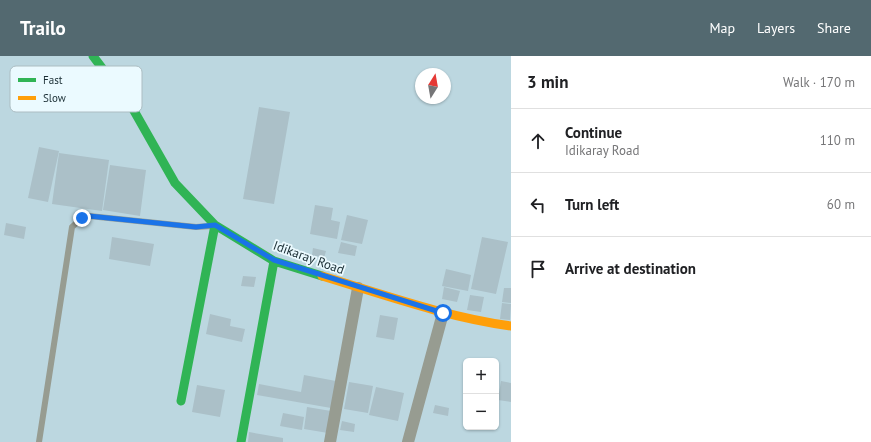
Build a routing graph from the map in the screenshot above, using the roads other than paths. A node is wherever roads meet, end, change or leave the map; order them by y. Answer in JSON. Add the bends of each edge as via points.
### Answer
{"nodes":[{"id":1,"x":93,"y":56,"type":"edge"},
{"id":2,"x":101,"y":66,"type":"edge"},
{"id":3,"x":135,"y":112,"type":"edge"},
{"id":4,"x":215,"y":225,"type":"junction"},
{"id":5,"x":274,"y":260,"type":"junction"},
{"id":6,"x":358,"y":288,"type":"junction"},
{"id":7,"x":443,"y":313,"type":"junction"},
{"id":8,"x":511,"y":326,"type":"edge"},
{"id":9,"x":181,"y":401,"type":"dead end"},
{"id":10,"x":39,"y":442,"type":"edge"},
{"id":11,"x":241,"y":442,"type":"edge"},
{"id":12,"x":330,"y":442,"type":"edge"},
{"id":13,"x":408,"y":442,"type":"edge"}],
"edges":[{"from":1,"to":2,"type":"street","name":"Idikaray Road"},
{"from":3,"to":4,"type":"street","name":"Idikaray Road","via":[[175,183]]},
{"from":4,"to":5,"type":"street","name":"Idikaray Road"},
{"from":4,"to":9,"type":"street"},
{"from":4,"to":10,"type":"lane","via":[[196,227],[89,216],[82,218],[72,227]]},
{"from":5,"to":6,"type":"street","name":"Idikaray Road"},
{"from":5,"to":11,"type":"street"},
{"from":6,"to":7,"type":"street","name":"Idikaray Road"},
{"from":6,"to":12,"type":"street"},
{"from":7,"to":8,"type":"street","name":"Idikaray Road","via":[[474,321]]},
{"from":7,"to":13,"type":"street"}]}
